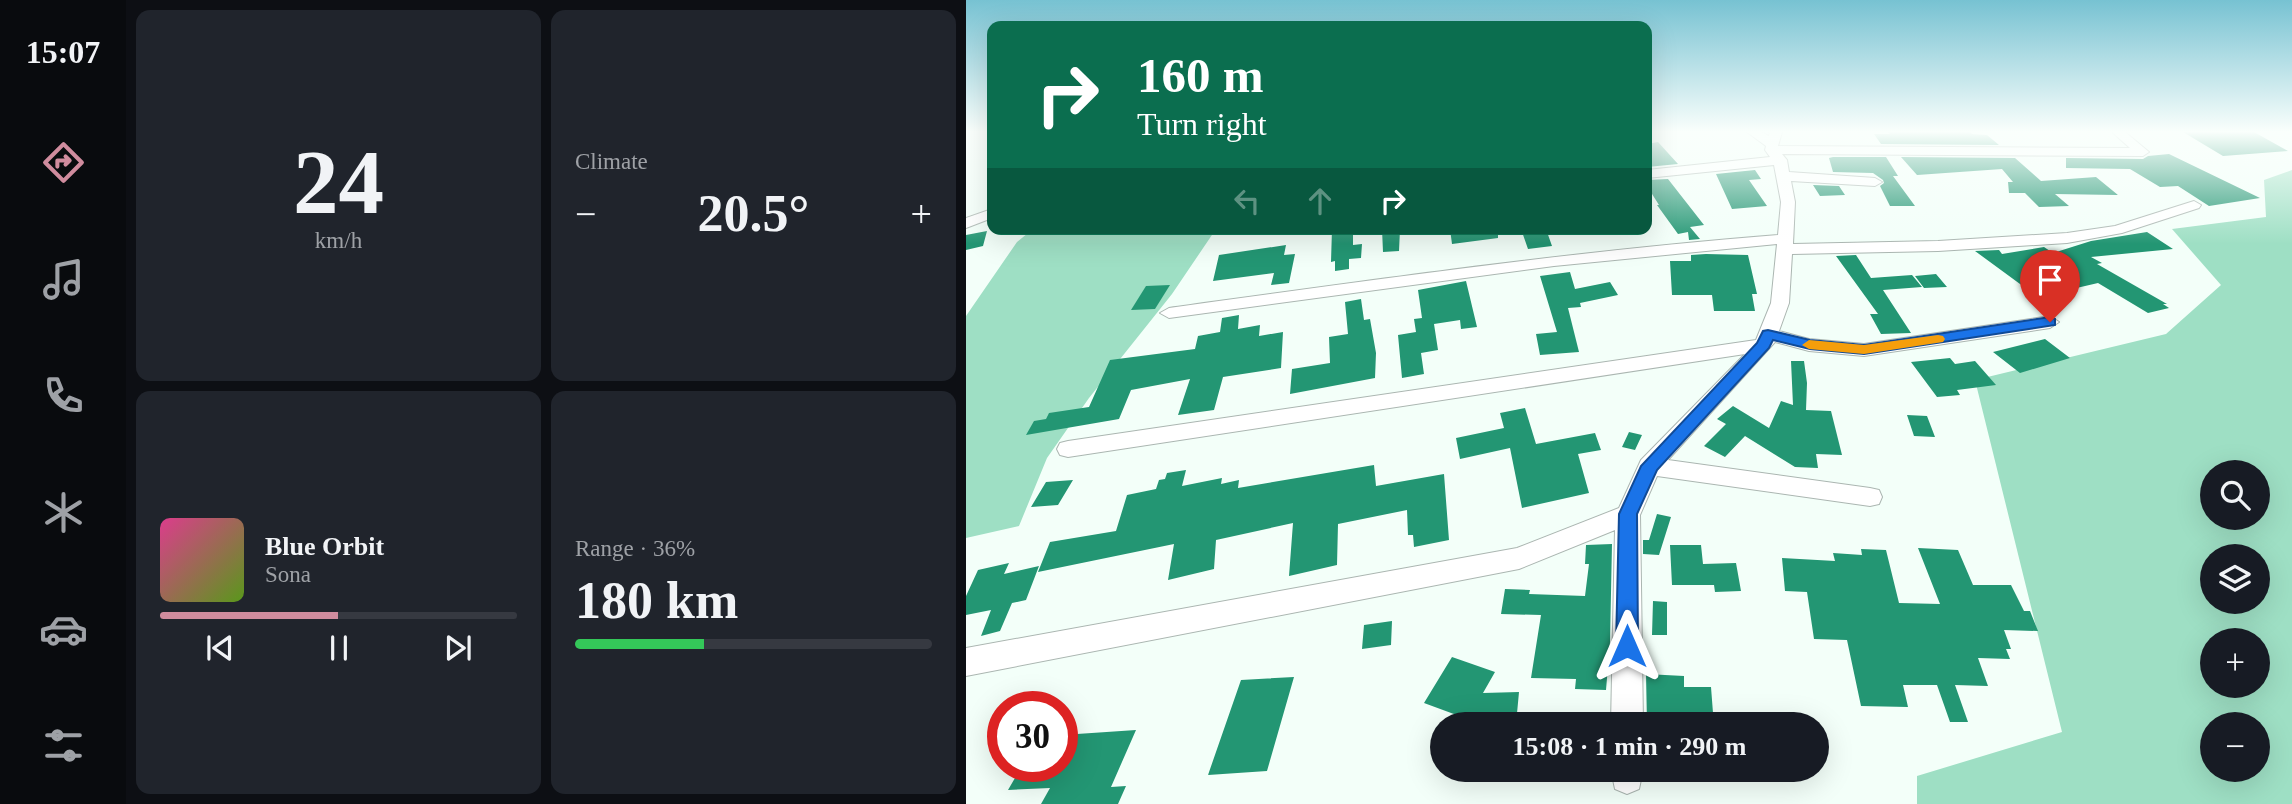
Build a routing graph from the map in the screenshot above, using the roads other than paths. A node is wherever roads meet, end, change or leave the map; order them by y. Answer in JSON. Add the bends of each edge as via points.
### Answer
{"nodes":[{"id":1,"x":1782,"y":170,"type":"edge"},
{"id":2,"x":1784,"y":176,"type":"junction"},
{"id":3,"x":1875,"y":182,"type":"dead end"},
{"id":4,"x":2194,"y":205,"type":"dead end"},
{"id":5,"x":987,"y":215,"type":"edge"},
{"id":6,"x":966,"y":223,"type":"edge"},
{"id":7,"x":1785,"y":244,"type":"junction"},
{"id":8,"x":1169,"y":313,"type":"dead end"},
{"id":9,"x":2050,"y":322,"type":"dead end"},
{"id":10,"x":1766,"y":339,"type":"junction"},
{"id":11,"x":1068,"y":449,"type":"dead end"},
{"id":12,"x":1650,"y":466,"type":"junction"},
{"id":13,"x":1870,"y":497,"type":"dead end"},
{"id":14,"x":1628,"y":514,"type":"junction"},
{"id":15,"x":966,"y":662,"type":"edge"},
{"id":16,"x":1627,"y":712,"type":"edge"}],
"edges":[{"from":1,"to":2,"type":"street"},
{"from":2,"to":3,"type":"street"},
{"from":2,"to":7,"type":"street","via":[[1788,209]]},
{"from":4,"to":7,"type":"street","via":[[2117,230],[2067,238],[1938,246]]},
{"from":5,"to":6,"type":"street"},
{"from":7,"to":8,"type":"street","via":[[1674,247],[1541,261]]},
{"from":7,"to":10,"type":"street","via":[[1780,303]]},
{"from":9,"to":10,"type":"street","via":[[1864,350]]},
{"from":10,"to":11,"type":"street"},
{"from":10,"to":12,"type":"street"},
{"from":12,"to":13,"type":"street"},
{"from":12,"to":14,"type":"street"},
{"from":14,"to":15,"type":"street","via":[[1519,558]]},
{"from":14,"to":16,"type":"street"}]}
